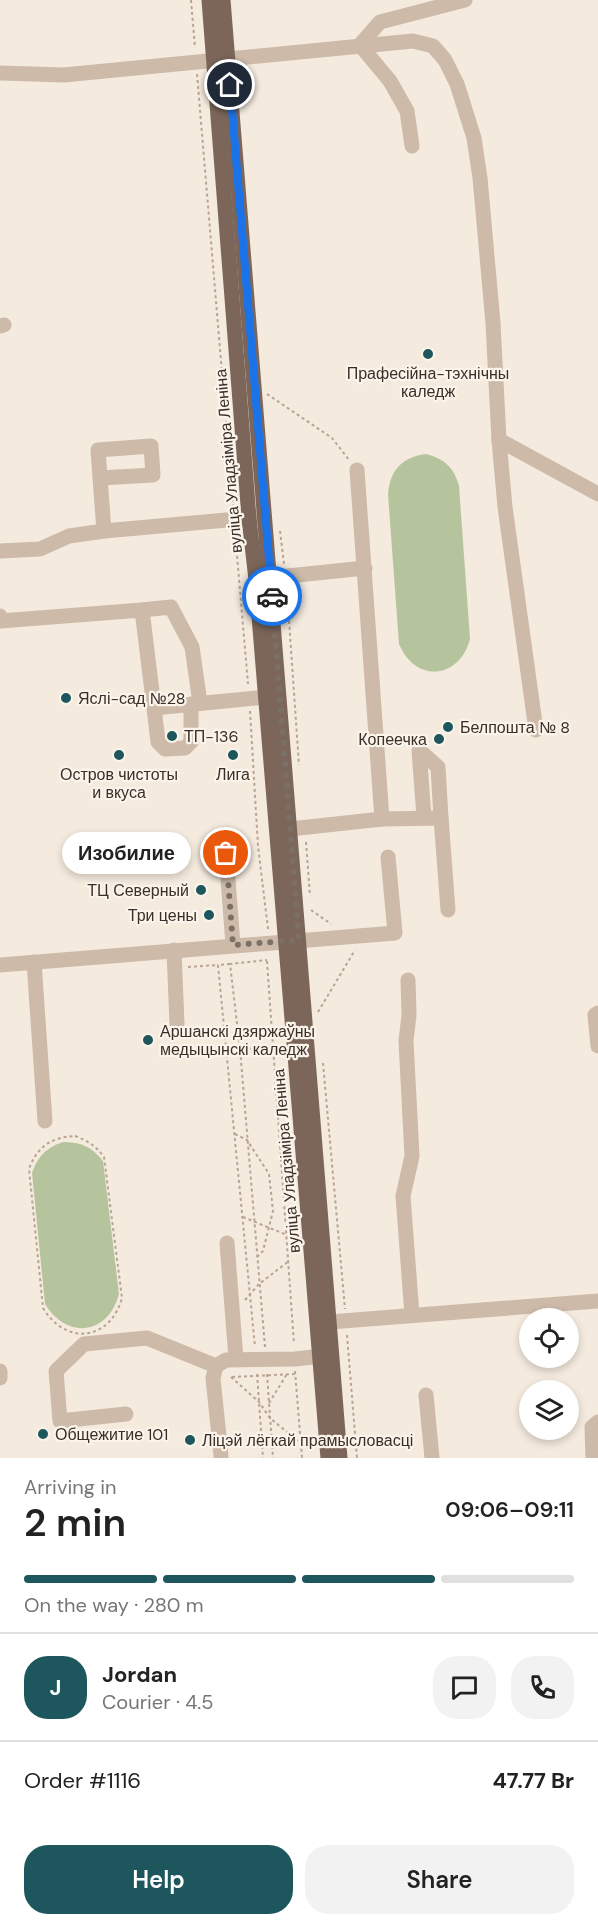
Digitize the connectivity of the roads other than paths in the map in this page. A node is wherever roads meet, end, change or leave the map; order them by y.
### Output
1 (209, 0) edge
2 (223, 0) edge
3 (465, 0) edge
4 (360, 45) junction
5 (221, 60) junction
6 (0, 73) edge
7 (412, 146) dead end
8 (499, 441) junction
9 (357, 470) road end
10 (100, 478) dead end
11 (598, 494) edge
12 (249, 518) junction
13 (104, 531) junction
14 (0, 551) edge
15 (365, 568) junction
16 (271, 578) junction
17 (142, 610) junction
18 (0, 616) edge
19 (266, 696) junction
20 (195, 704) junction
21 (154, 708) junction
22 (536, 730) dead end
23 (424, 817) junction
24 (441, 818) junction
25 (382, 819) junction
26 (297, 828) junction
27 (226, 853) dead end
28 (388, 856) dead end
29 (448, 910) dead end
30 (299, 940) junction
31 (233, 945) junction
32 (174, 950) junction
33 (34, 962) junction
34 (0, 965) edge
35 (408, 980) dead end
36 (598, 1013) edge
37 (177, 1024) dead end
38 (598, 1046) edge
39 (45, 1120) dead end
40 (227, 1243) dead end
41 (598, 1300) edge
42 (412, 1315) junction
43 (323, 1323) junction
44 (325, 1355) junction
45 (236, 1359) junction
46 (0, 1371) edge
47 (215, 1372) junction
48 (0, 1378) edge
49 (426, 1395) dead end
50 (126, 1414) dead end
51 (598, 1422) edge
52 (221, 1456) dead end
53 (328, 1458) edge
54 (340, 1458) edge
55 (432, 1458) edge
56 (593, 1458) edge

1 - 5 main road, вуліца Уладзіміра Леніна
2 - 5 main road, вуліца Уладзіміра Леніна
3 - 4 street
4 - 5 street
4 - 7 street
4 - 8 street
5 - 6 street
5 - 12 main road, вуліца Уладзіміра Леніна
8 - 11 street
8 - 22 street
9 - 15 street
10 - 13 street
12 - 13 street
12 - 16 main road, вуліца Уладзіміра Леніна
13 - 14 street
15 - 16 street
15 - 25 street
16 - 19 main road, вуліца Уладзіміра Леніна
16 - 26 main road, вуліца Уладзіміра Леніна
17 - 18 street
17 - 20 street
17 - 21 street
19 - 20 street
19 - 30 main road, вуліца Уладзіміра Леніна
20 - 21 street
20 - 21 street
23 - 24 street
23 - 24 street
23 - 25 street
24 - 29 street
25 - 26 street
26 - 30 main road, вуліца Уладзіміра Леніна
27 - 31 street
28 - 30 street
30 - 31 street
30 - 43 main road, вуліца Уладзіміра Леніна
31 - 32 street
32 - 33 street
32 - 37 street
33 - 34 street
33 - 39 street
35 - 42 street
36 - 38 street
40 - 45 street
41 - 42 street
42 - 43 street
43 - 44 main road, вуліца Уладзіміра Леніна
44 - 45 street
44 - 53 main road, вуліца Уладзіміра Леніна
44 - 54 main road, вуліца Уладзіміра Леніна
45 - 47 street
46 - 48 street
47 - 50 street
47 - 52 street
49 - 55 street
51 - 56 street

